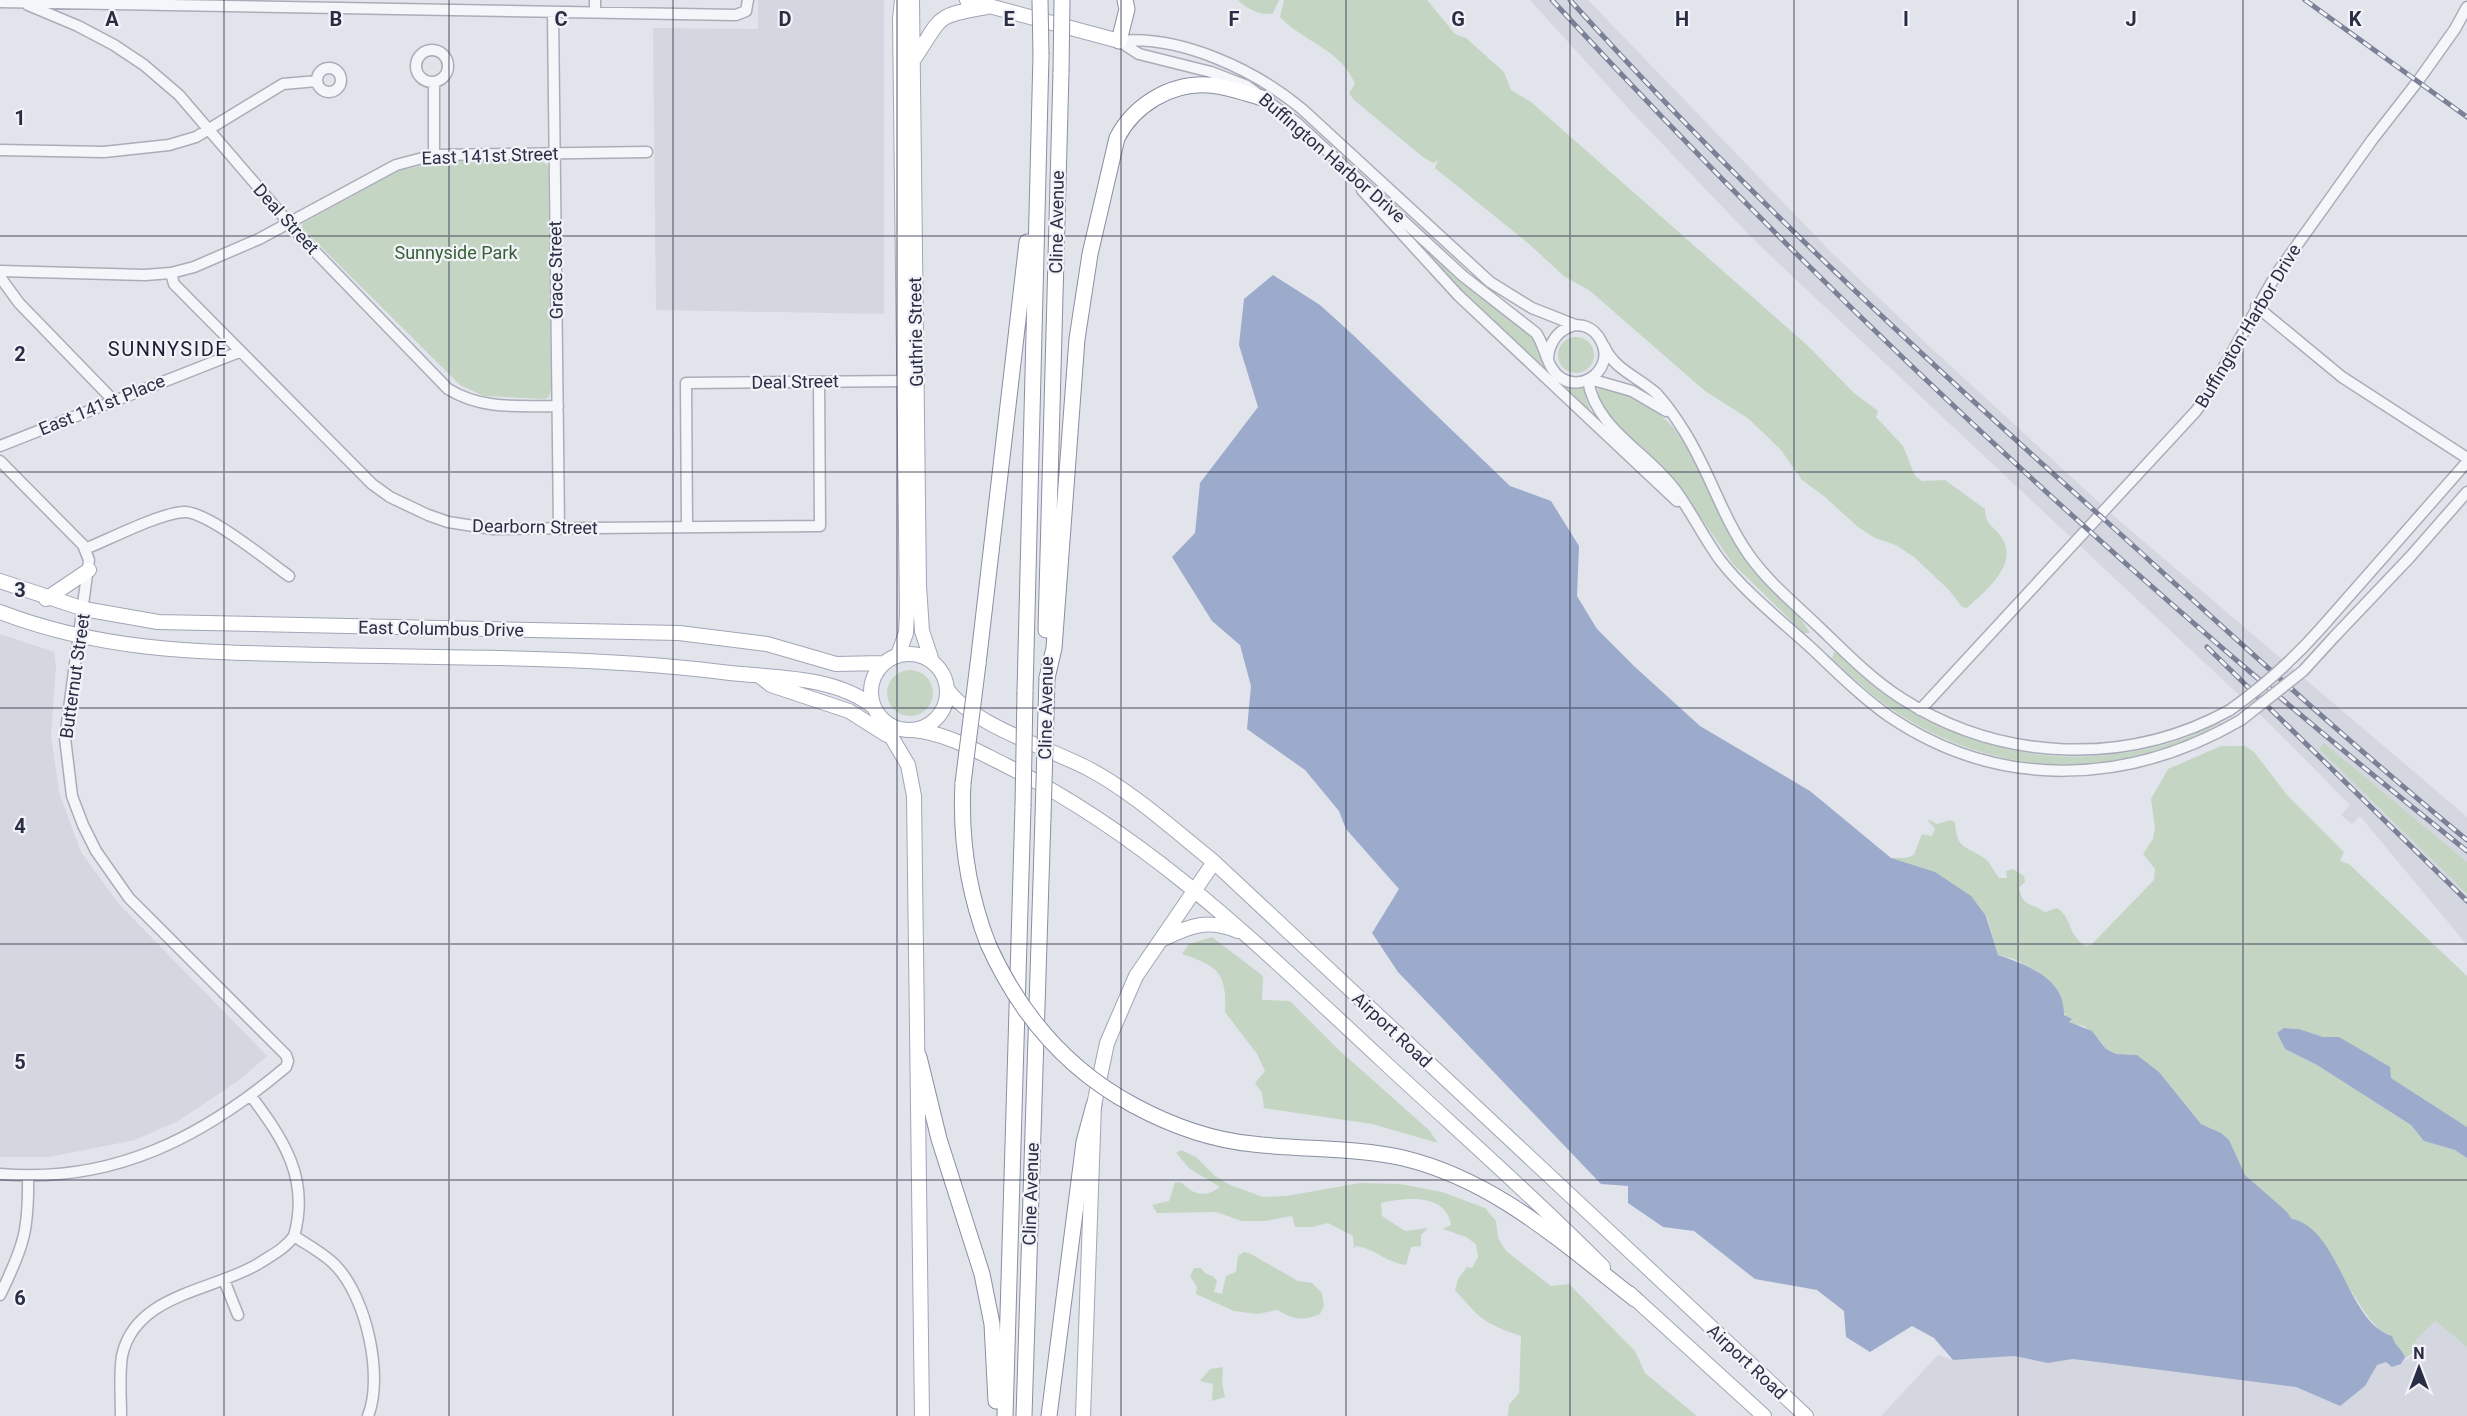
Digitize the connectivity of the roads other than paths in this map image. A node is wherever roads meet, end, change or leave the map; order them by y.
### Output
1 (595, 0) edge
2 (902, 0) edge
3 (912, 0) edge
4 (967, 0) edge
5 (1040, 0) edge
6 (1062, 0) edge
7 (1125, 0) edge
8 (0, 2) edge
9 (22, 2) junction
10 (134, 2) edge
11 (288, 3) edge
12 (441, 5) edge
13 (747, 6) edge
14 (993, 7) junction
15 (2467, 7) edge
16 (553, 12) junction
17 (595, 12) junction
18 (2467, 24) edge
19 (2455, 29) junction
20 (1119, 41) junction
21 (914, 59) junction
22 (317, 81) dead end
23 (434, 82) dead end
24 (1266, 99) junction
25 (209, 128) junction
26 (0, 150) edge
27 (1037, 150) junction
28 (647, 152) dead end
29 (555, 153) junction
30 (908, 154) junction
31 (434, 155) junction
32 (1333, 158) junction
33 (289, 223) junction
34 (0, 271) edge
35 (171, 273) junction
36 (0, 277) edge
37 (2256, 306) junction
38 (1576, 326) junction
39 (1604, 346) junction
40 (239, 352) junction
41 (1548, 358) junction
42 (1589, 380) junction
43 (904, 381) junction
44 (819, 382) junction
45 (113, 400) junction
46 (558, 406) junction
47 (1679, 423) junction
48 (0, 446) edge
49 (2467, 460) edge
50 (0, 461) edge
51 (2467, 492) edge
52 (1693, 518) junction
53 (687, 527) junction
54 (560, 529) junction
55 (86, 549) junction
56 (89, 570) junction
57 (289, 576) dead end
58 (0, 581) edge
59 (46, 599) junction
60 (84, 609) junction
61 (0, 612) edge
62 (79, 637) junction
63 (898, 655) junction
64 (932, 662) junction
65 (883, 663) junction
66 (760, 676) junction
67 (1047, 678) junction
68 (947, 689) junction
69 (1920, 710) junction
70 (876, 712) junction
71 (913, 730) junction
72 (895, 741) junction
73 (1214, 862) junction
74 (1196, 890) junction
75 (1246, 934) junction
76 (1159, 942) junction
77 (919, 1058) junction
78 (251, 1096) junction
79 (1094, 1105) junction
80 (0, 1174) edge
81 (28, 1175) junction
82 (294, 1236) junction
83 (224, 1280) junction
84 (0, 1295) edge
85 (1635, 1299) junction
86 (238, 1315) dead end
87 (121, 1415) edge
88 (369, 1416) edge
89 (922, 1416) edge
90 (996, 1416) edge
91 (1005, 1416) edge
92 (1024, 1416) edge
93 (1049, 1416) edge
94 (1083, 1416) edge
95 (1764, 1416) edge
96 (1806, 1416) edge

1 - 17 street
2 - 30 main road, Guthrie Street
3 - 21 main road, Guthrie Street
4 - 14 main road
5 - 27 highway, Cline Avenue, bridge
6 - 67 highway, Cline Avenue, bridge
7 - 20 highway
8 - 9 street
9 - 10 street
9 - 25 street, Deal Street
10 - 11 street
11 - 12 street
12 - 16 street
13 - 17 street
14 - 20 main road
14 - 21 main road
15 - 19 street, Buffington Harbor Drive
16 - 17 street
16 - 29 street, Grace Street
18 - 19 street
19 - 37 street, Buffington Harbor Drive
20 - 24 street, Buffington Harbor Drive
20 - 38 street, Buffington Harbor Drive
21 - 30 main road, Guthrie Street
22 - 25 street
23 - 31 street
24 - 32 street, Buffington Harbor Drive
24 - 67 highway
25 - 26 street
25 - 33 street, Deal Street
27 - 85 highway, bridge
27 - 91 highway, Cline Avenue, bridge
28 - 29 street, East 141st Street
29 - 31 street, East 141st Street
29 - 46 street, Grace Street
30 - 43 main road, Guthrie Street
30 - 64 main road, Guthrie Street
31 - 33 street, East 141st Street
32 - 41 street, Buffington Harbor Drive
32 - 52 street
33 - 35 street, East 141st Street
33 - 46 street, Deal Street
34 - 35 street, East 141st Street
35 - 40 street, Dearborn Street
36 - 45 street
37 - 49 street
37 - 69 street, Buffington Harbor Drive
38 - 39 street
38 - 41 street
39 - 42 street
39 - 47 street
40 - 45 street, East 141st Place
40 - 54 street, Dearborn Street
41 - 42 street
42 - 47 street
42 - 52 street
43 - 44 street, Deal Street
43 - 63 main road, Guthrie Street
44 - 53 street, Deal Street
44 - 53 street, Dearborn Street
45 - 48 street, East 141st Place
46 - 54 street, Grace Street
47 - 69 street
49 - 69 street, bridge
50 - 55 street
51 - 52 street, bridge
53 - 54 street, Dearborn Street
55 - 56 street, Butternut Street
55 - 57 street
56 - 59 main road
56 - 60 street, Butternut Street
58 - 59 main road, East Columbus Drive
59 - 60 main road, East Columbus Drive
60 - 62 street, Butternut Street
60 - 65 main road, East Columbus Drive
61 - 62 main road, East Columbus Drive
62 - 66 main road, East Columbus Drive
62 - 78 street, Butternut Street
63 - 64 main road
63 - 65 main road
64 - 68 main road
65 - 70 main road
66 - 70 main road, East Columbus Drive
66 - 72 main road
67 - 92 highway, Cline Avenue, bridge
68 - 71 main road
68 - 73 main road, Airport Road
70 - 71 main road
70 - 72 main road
71 - 74 main road, Airport Road
72 - 77 main road
73 - 74 main road
73 - 96 main road, Airport Road
74 - 75 main road, Airport Road
74 - 76 main road
75 - 76 main road
75 - 85 main road, Airport Road
76 - 79 main road
77 - 89 main road
77 - 90 highway
78 - 81 street
78 - 82 street
79 - 93 highway
79 - 94 main road
80 - 81 street
81 - 84 street
82 - 83 street
82 - 88 street
83 - 86 street
83 - 87 street
85 - 95 main road, Airport Road

